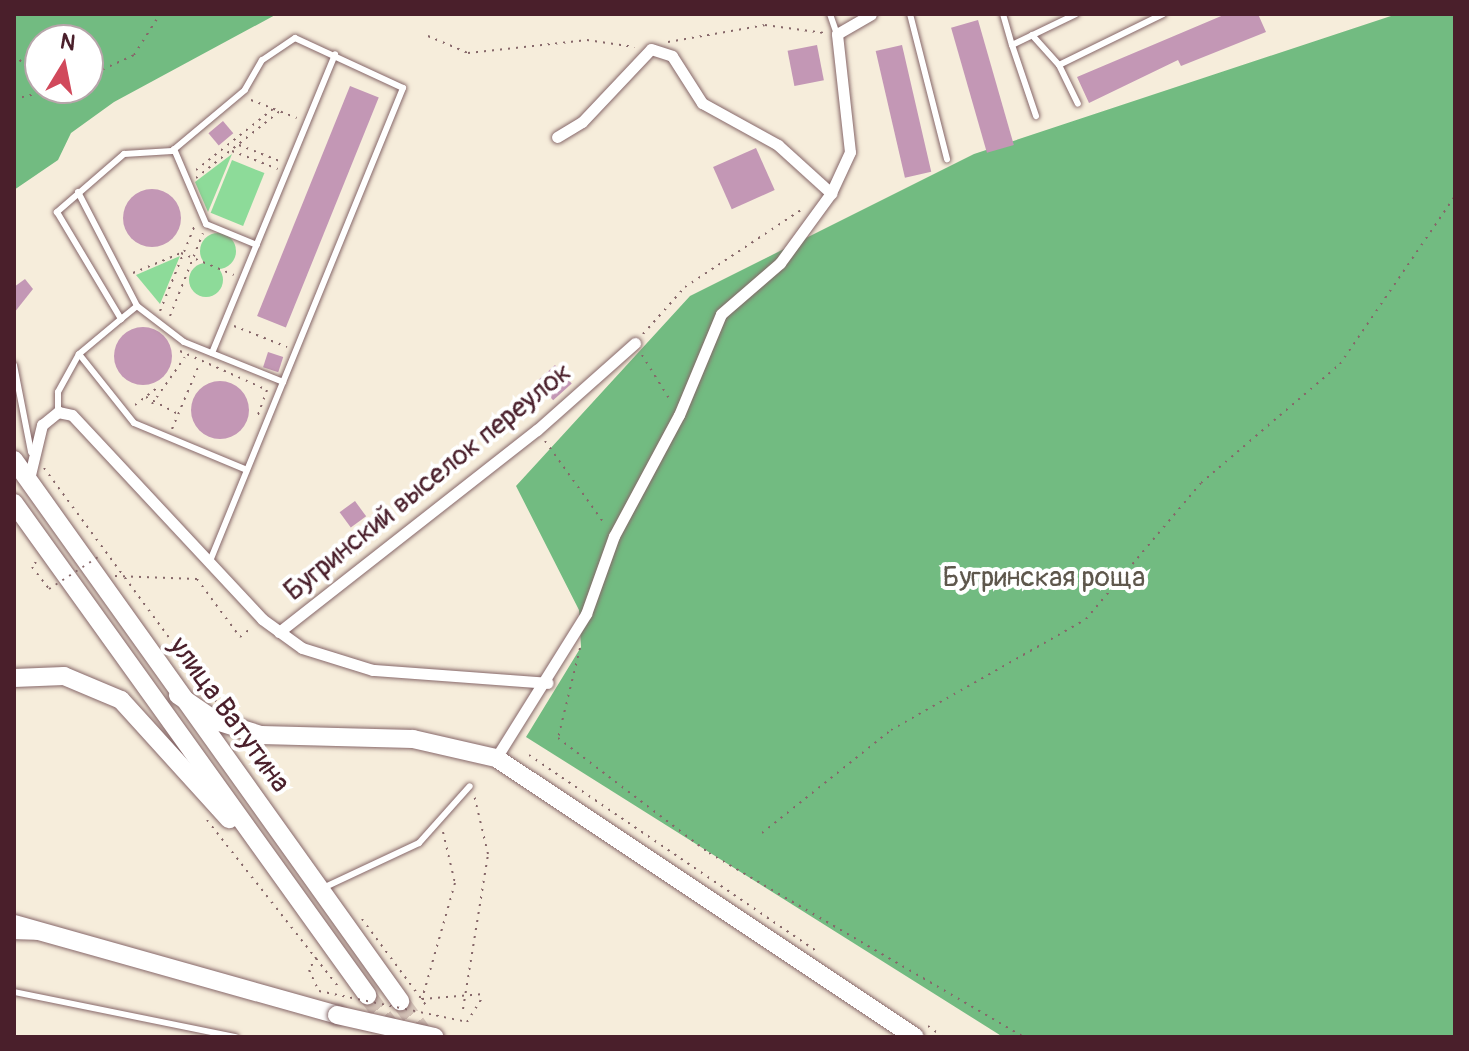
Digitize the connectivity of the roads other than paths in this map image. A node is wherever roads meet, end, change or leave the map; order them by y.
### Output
1 (830, 14) edge
2 (871, 14) edge
3 (910, 14) edge
4 (1003, 14) edge
5 (1076, 14) edge
6 (1163, 14) edge
7 (837, 34) junction
8 (1032, 35) junction
9 (1012, 45) junction
10 (335, 54) junction
11 (1059, 65) junction
12 (1078, 104) dead end
13 (1036, 116) dead end
14 (557, 137) dead end
15 (174, 149) junction
16 (947, 159) dead end
17 (78, 192) junction
18 (831, 193) junction
19 (257, 245) junction
20 (137, 306) junction
21 (121, 319) junction
22 (635, 343) road end
23 (209, 352) junction
24 (79, 354) junction
25 (14, 365) edge
26 (283, 382) junction
27 (58, 412) junction
28 (22, 456) edge
29 (247, 470) junction
30 (14, 503) edge
31 (210, 561) junction
32 (279, 632) junction
33 (14, 678) edge
34 (548, 683) junction
35 (178, 695) junction
36 (496, 758) junction
37 (470, 786) road end
38 (268, 859) junction
39 (319, 889) junction
40 (14, 924) edge
41 (14, 936) edge
42 (44, 936) junction
43 (14, 992) edge
44 (367, 995) tunnel mouth
45 (400, 1001) tunnel mouth
46 (916, 1028) edge
47 (235, 1037) edge
48 (435, 1037) edge

1 - 7 lane
2 - 7 street
3 - 16 lane
4 - 9 lane
5 - 8 lane
6 - 11 lane
7 - 18 street
8 - 9 lane
8 - 11 lane
9 - 13 lane
10 - 15 lane
10 - 19 lane
10 - 26 lane
11 - 12 lane
14 - 18 street
15 - 17 lane
15 - 19 lane
17 - 20 lane
17 - 21 lane
18 - 34 street
19 - 23 lane
20 - 21 lane
20 - 23 lane
21 - 24 lane
22 - 32 street, Бугринский выселок переулок
23 - 26 lane
24 - 27 lane
24 - 29 lane
25 - 28 lane
26 - 29 lane
27 - 28 street
27 - 31 street
28 - 35 main road, улица Ватутина
29 - 31 lane
30 - 38 main road, улица Ватутина
31 - 32 street
32 - 34 street, Бугринский выселок переулок
33 - 38 main road
34 - 36 street
35 - 36 main road
35 - 39 main road, улица Ватутина
36 - 46 main road
37 - 39 lane
38 - 44 main road, улица Ватутина
39 - 45 main road, улица Ватутина
40 - 42 main road
41 - 42 lane
42 - 48 main road, bridge
43 - 47 lane

